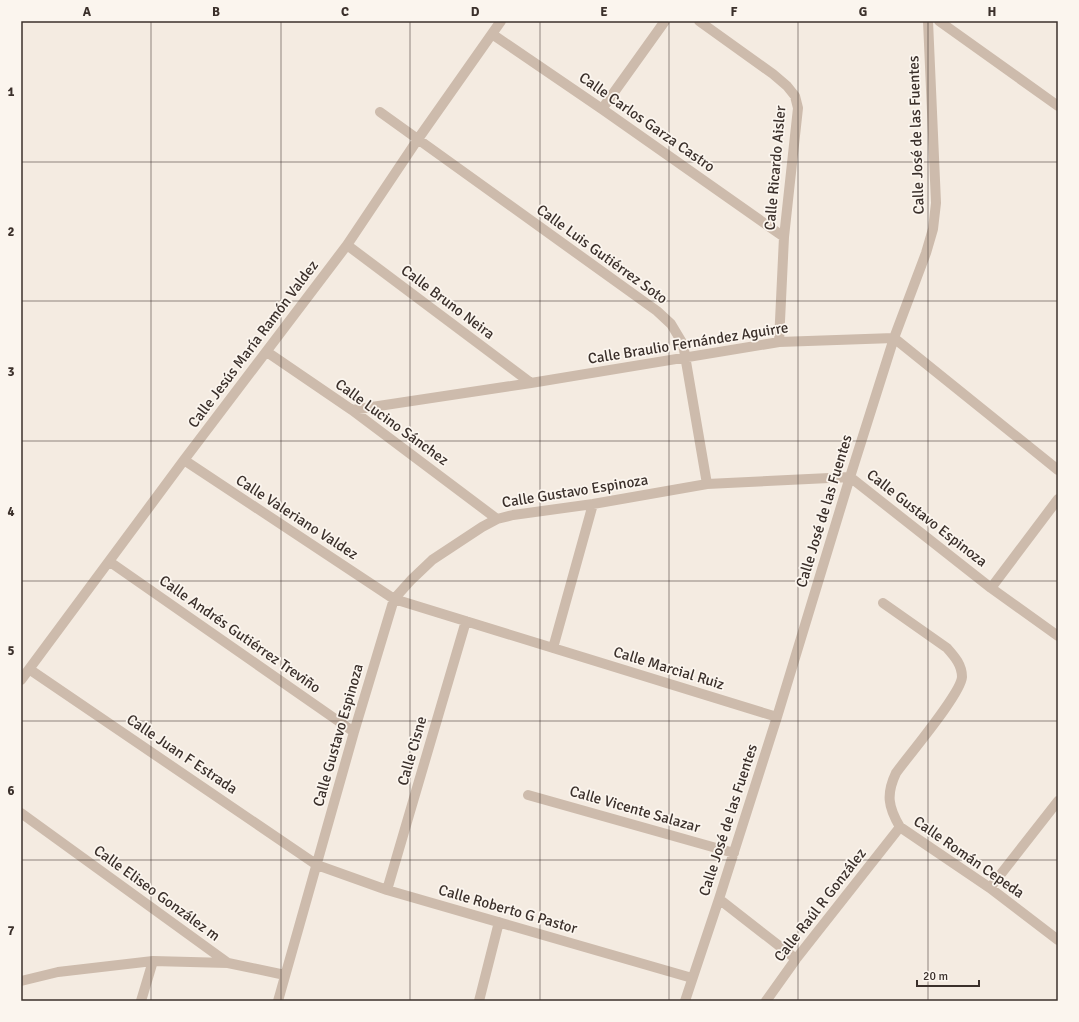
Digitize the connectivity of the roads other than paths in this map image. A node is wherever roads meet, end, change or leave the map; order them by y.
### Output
1 (502, 21) edge
2 (665, 21) edge
3 (699, 21) edge
4 (928, 21) edge
5 (940, 21) edge
6 (492, 34) junction
7 (1058, 106) edge
8 (602, 109) junction
9 (380, 112) dead end
10 (418, 139) junction
11 (784, 237) junction
12 (347, 245) junction
13 (894, 338) junction
14 (779, 342) junction
15 (267, 352) junction
16 (686, 357) junction
17 (531, 383) junction
18 (352, 410) junction
19 (184, 460) junction
20 (1058, 470) edge
21 (850, 477) junction
22 (707, 484) junction
23 (1058, 499) edge
24 (593, 504) junction
25 (498, 519) junction
26 (110, 562) junction
27 (991, 588) junction
28 (394, 599) junction
29 (883, 603) dead end
30 (466, 621) junction
31 (1058, 636) edge
32 (553, 648) junction
33 (29, 669) junction
34 (21, 680) edge
35 (777, 718) junction
36 (354, 732) junction
37 (528, 795) dead end
38 (1058, 801) edge
39 (21, 813) edge
40 (900, 827) junction
41 (734, 853) junction
42 (317, 865) junction
43 (990, 888) junction
44 (387, 890) junction
45 (719, 899) junction
46 (499, 922) junction
47 (1058, 940) edge
48 (796, 959) junction
49 (153, 962) junction
50 (228, 963) junction
51 (285, 975) junction
52 (692, 978) junction
53 (22, 979) edge
54 (141, 1001) edge
55 (278, 1001) edge
56 (479, 1001) edge
57 (685, 1001) edge
58 (766, 1001) edge

1 - 6 street, Calle Jesús María Ramón Valdez
2 - 8 street
3 - 11 street, Calle Ricardo Aisler
4 - 13 street, Calle José de las Fuentes
5 - 7 street
6 - 8 street, Calle Carlos Garza Castro
6 - 10 street, Calle Jesús María Ramón Valdez
8 - 11 street, Calle Carlos Garza Castro
9 - 10 street, Calle Luis Gutiérrez Soto
10 - 12 street, Calle Jesús María Ramón Valdez
10 - 16 street, Calle Luis Gutiérrez Soto
11 - 14 street, Calle Ricardo Aisler
12 - 15 street, Calle Jesús María Ramón Valdez
12 - 17 street, Calle Bruno Neira
13 - 14 street, Calle Braulio Fernández Aguirre
13 - 20 street
13 - 21 street, Calle José de las Fuentes
14 - 16 street, Calle Braulio Fernández Aguirre
15 - 18 street, Calle Lucino Sánchez
15 - 19 street, Calle Jesús María Ramón Valdez
16 - 17 street, Calle Braulio Fernández Aguirre
16 - 22 street, Calle Luis Gutiérrez Soto
17 - 18 street, Calle Braulio Fernández Aguirre
18 - 25 street, Calle Lucino Sánchez
19 - 26 street, Calle Jesús María Ramón Valdez
19 - 28 street, Calle Valeriano Valdez
21 - 22 street, Calle Gustavo Espinoza
21 - 27 street, Calle Gustavo Espinoza
21 - 35 street, Calle José de las Fuentes
22 - 24 street, Calle Gustavo Espinoza
23 - 27 street
24 - 25 street, Calle Gustavo Espinoza
24 - 32 street
25 - 28 street, Calle Gustavo Espinoza
26 - 33 street, Calle Jesús María Ramón Valdez
26 - 36 street, Calle Andrés Gutiérrez Treviño
27 - 31 street, Calle Gustavo Espinoza
28 - 30 street, Calle Marcial Ruiz
28 - 36 street, Calle Gustavo Espinoza
29 - 40 street, Calle Román Cepeda
30 - 32 street, Calle Marcial Ruiz
30 - 44 street, Calle Cisne
32 - 35 street, Calle Marcial Ruiz
33 - 34 street, Calle Jesús María Ramón Valdez
33 - 42 street, Calle Juan F Estrada
35 - 41 street, Calle José de las Fuentes
36 - 42 street, Calle Gustavo Espinoza
37 - 41 street, Calle Vicente Salazar
38 - 43 street
39 - 50 street, Calle Eliseo González m
40 - 43 street, Calle Román Cepeda
40 - 48 street, Calle Raúl R González
41 - 45 street, Calle José de las Fuentes
42 - 44 street, Calle Roberto G Pastor
42 - 51 street, Calle Gustavo Espinoza
43 - 47 street, Calle Román Cepeda
44 - 46 street, Calle Roberto G Pastor
45 - 48 street
45 - 52 street, Calle José de las Fuentes
46 - 52 street, Calle Roberto G Pastor
46 - 56 street
48 - 58 street, Calle Raúl R González
49 - 50 street
49 - 53 street
49 - 54 street
50 - 51 street, Calle Eliseo González m
51 - 55 street, Calle Gustavo Espinoza
52 - 57 street, Calle José de las Fuentes

